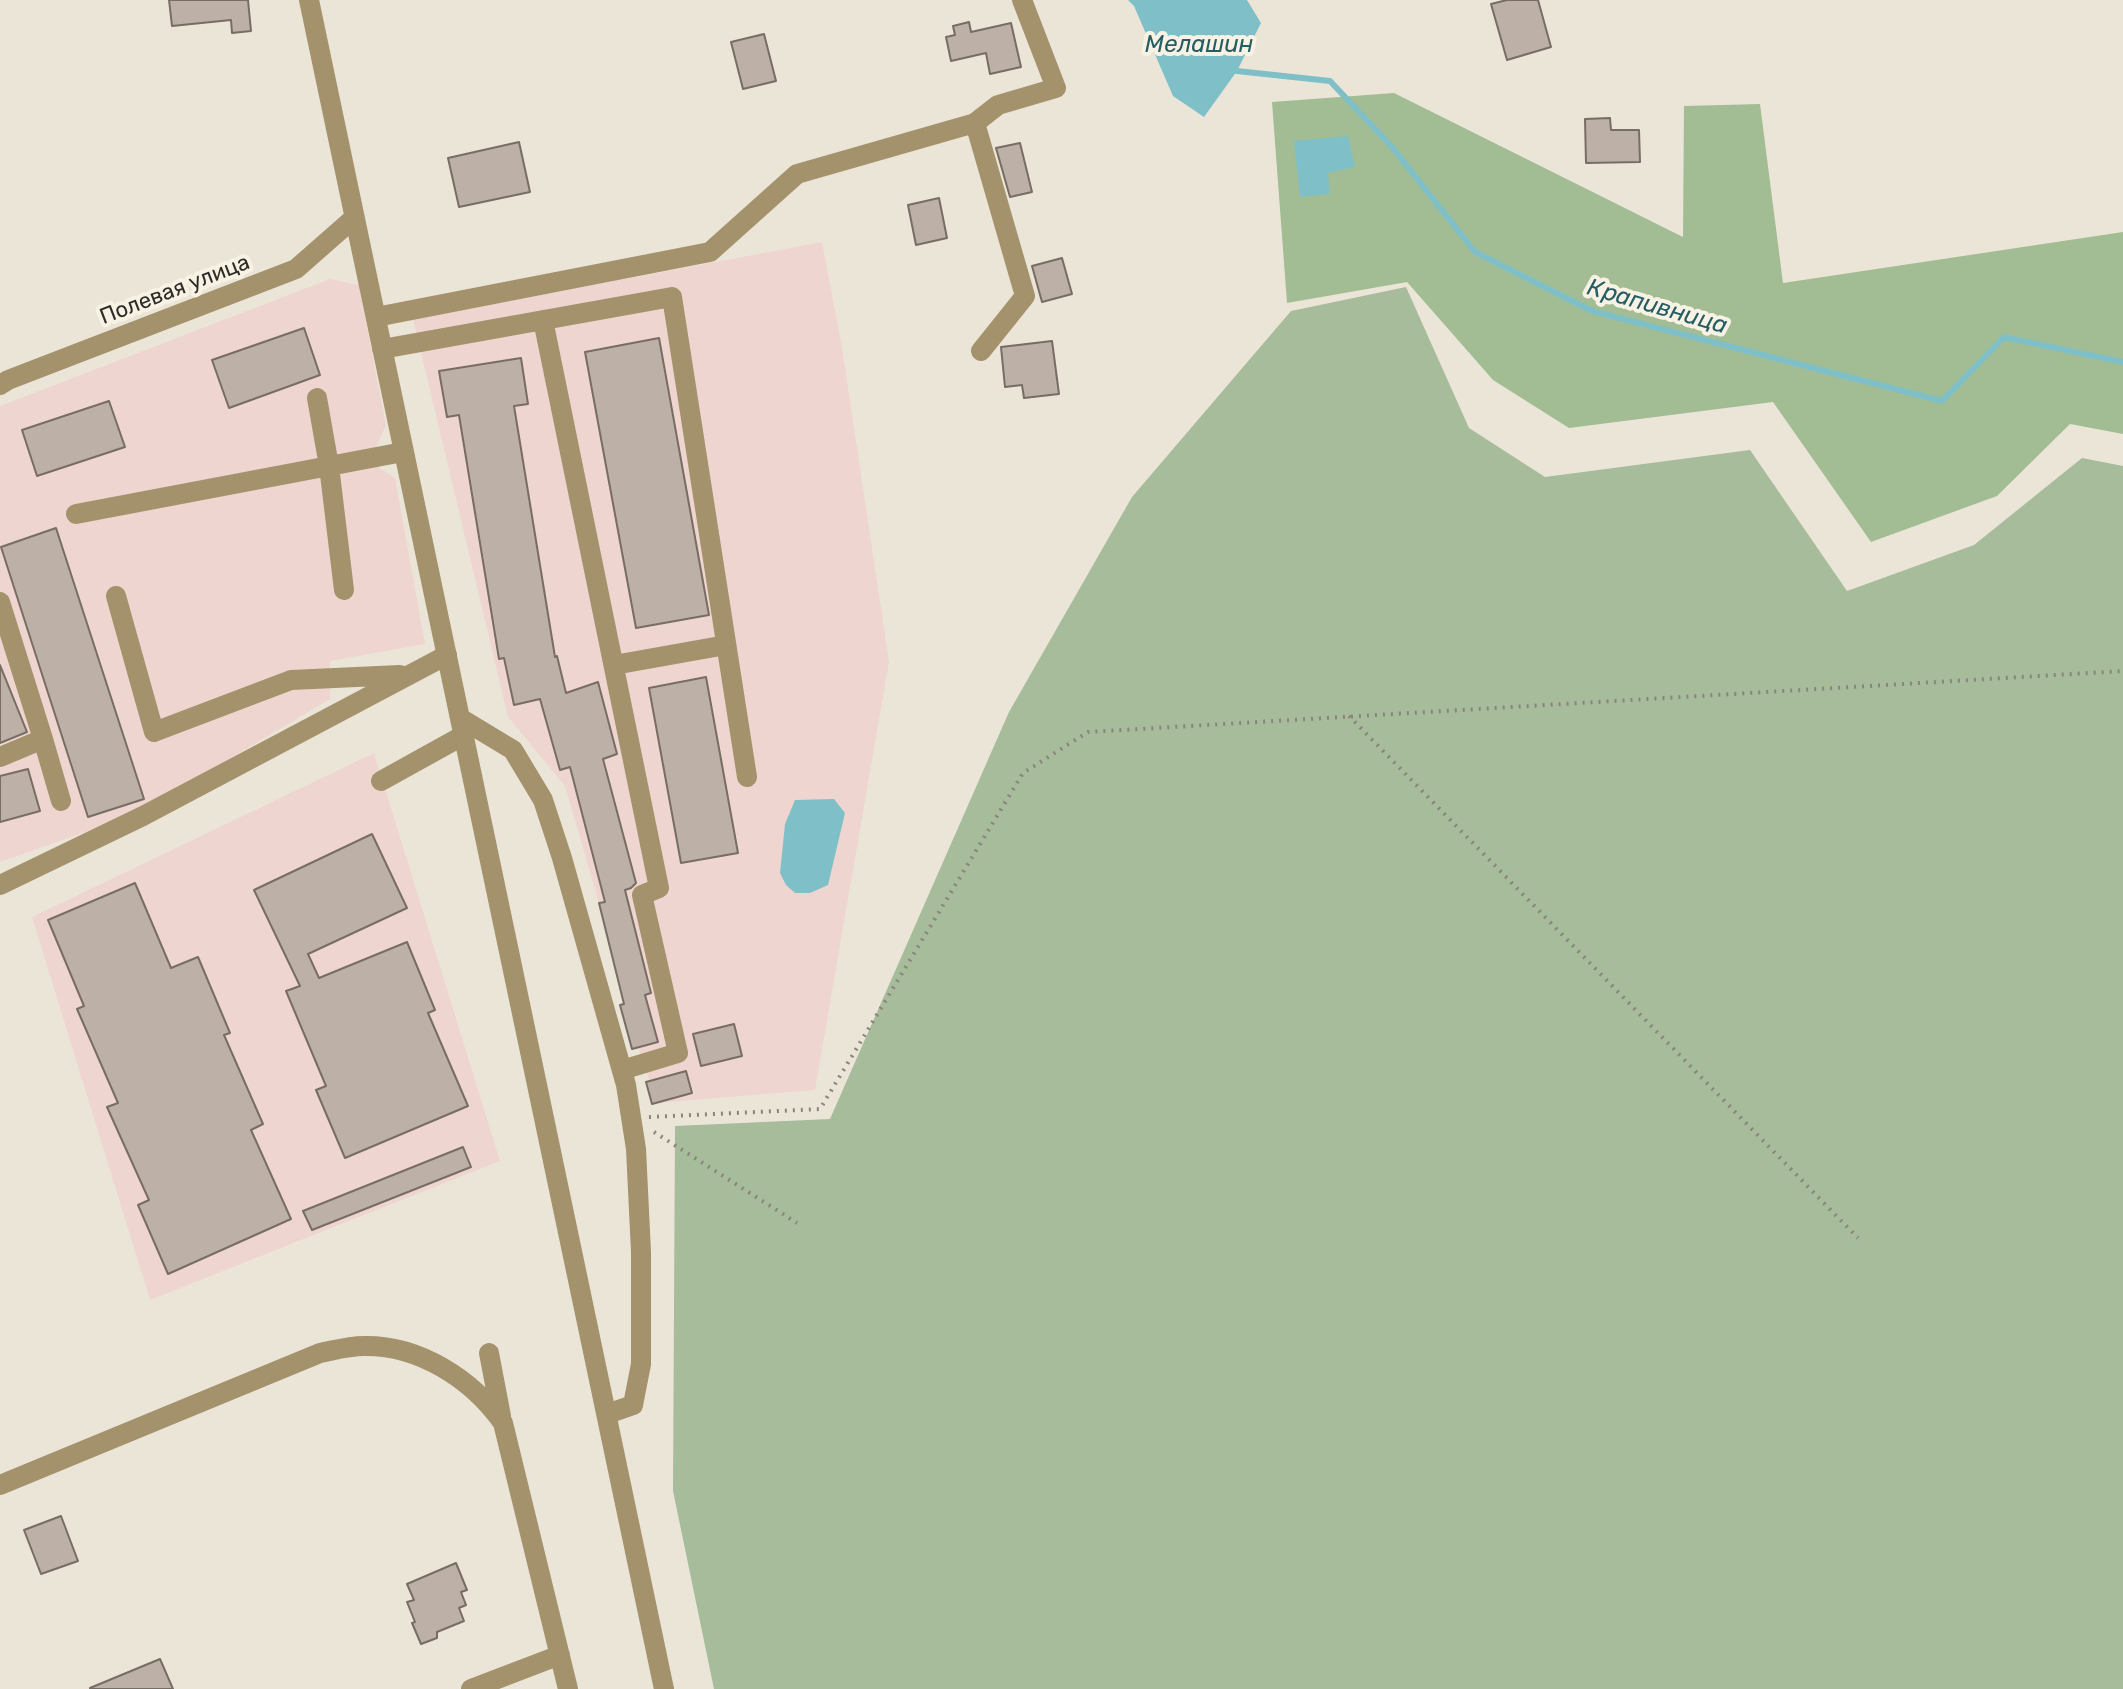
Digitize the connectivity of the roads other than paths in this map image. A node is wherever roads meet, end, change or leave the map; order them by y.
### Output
1 (309, 0) edge
2 (1022, 0) edge
3 (975, 123) junction
4 (354, 218) junction
5 (376, 317) junction
6 (543, 320) junction
7 (382, 349) junction
8 (981, 351) dead end
9 (0, 385) edge
10 (317, 398) dead end
11 (403, 452) junction
12 (329, 466) junction
13 (76, 514) dead end
14 (344, 590) dead end
15 (116, 596) dead end
16 (0, 602) edge
17 (726, 645) junction
18 (447, 655) junction
19 (614, 665) junction
20 (408, 675) junction
21 (462, 727) junction
22 (43, 739) junction
23 (0, 757) edge
24 (747, 777) dead end
25 (381, 781) dead end
26 (61, 801) dead end
27 (0, 885) edge
28 (622, 1070) junction
29 (489, 1353) dead end
30 (607, 1414) junction
31 (503, 1423) junction
32 (0, 1485) edge
33 (560, 1655) junction
34 (471, 1689) edge
35 (568, 1689) edge
36 (664, 1689) edge

1 - 4 street
2 - 3 street
3 - 5 street
3 - 8 street
4 - 5 street
4 - 9 street, Полевая улица
5 - 7 street
6 - 7 street
6 - 17 street
6 - 19 street
7 - 11 street
10 - 12 street
11 - 12 street
11 - 18 street
12 - 13 street
12 - 14 street
15 - 20 street
16 - 22 street
17 - 19 street
17 - 24 street
18 - 20 street
18 - 21 street
19 - 28 street
20 - 27 street
21 - 25 street
21 - 28 street
21 - 30 street
22 - 23 street
22 - 26 street
28 - 30 street
29 - 31 street
30 - 36 street
31 - 32 street
31 - 33 street
33 - 34 street
33 - 35 street

